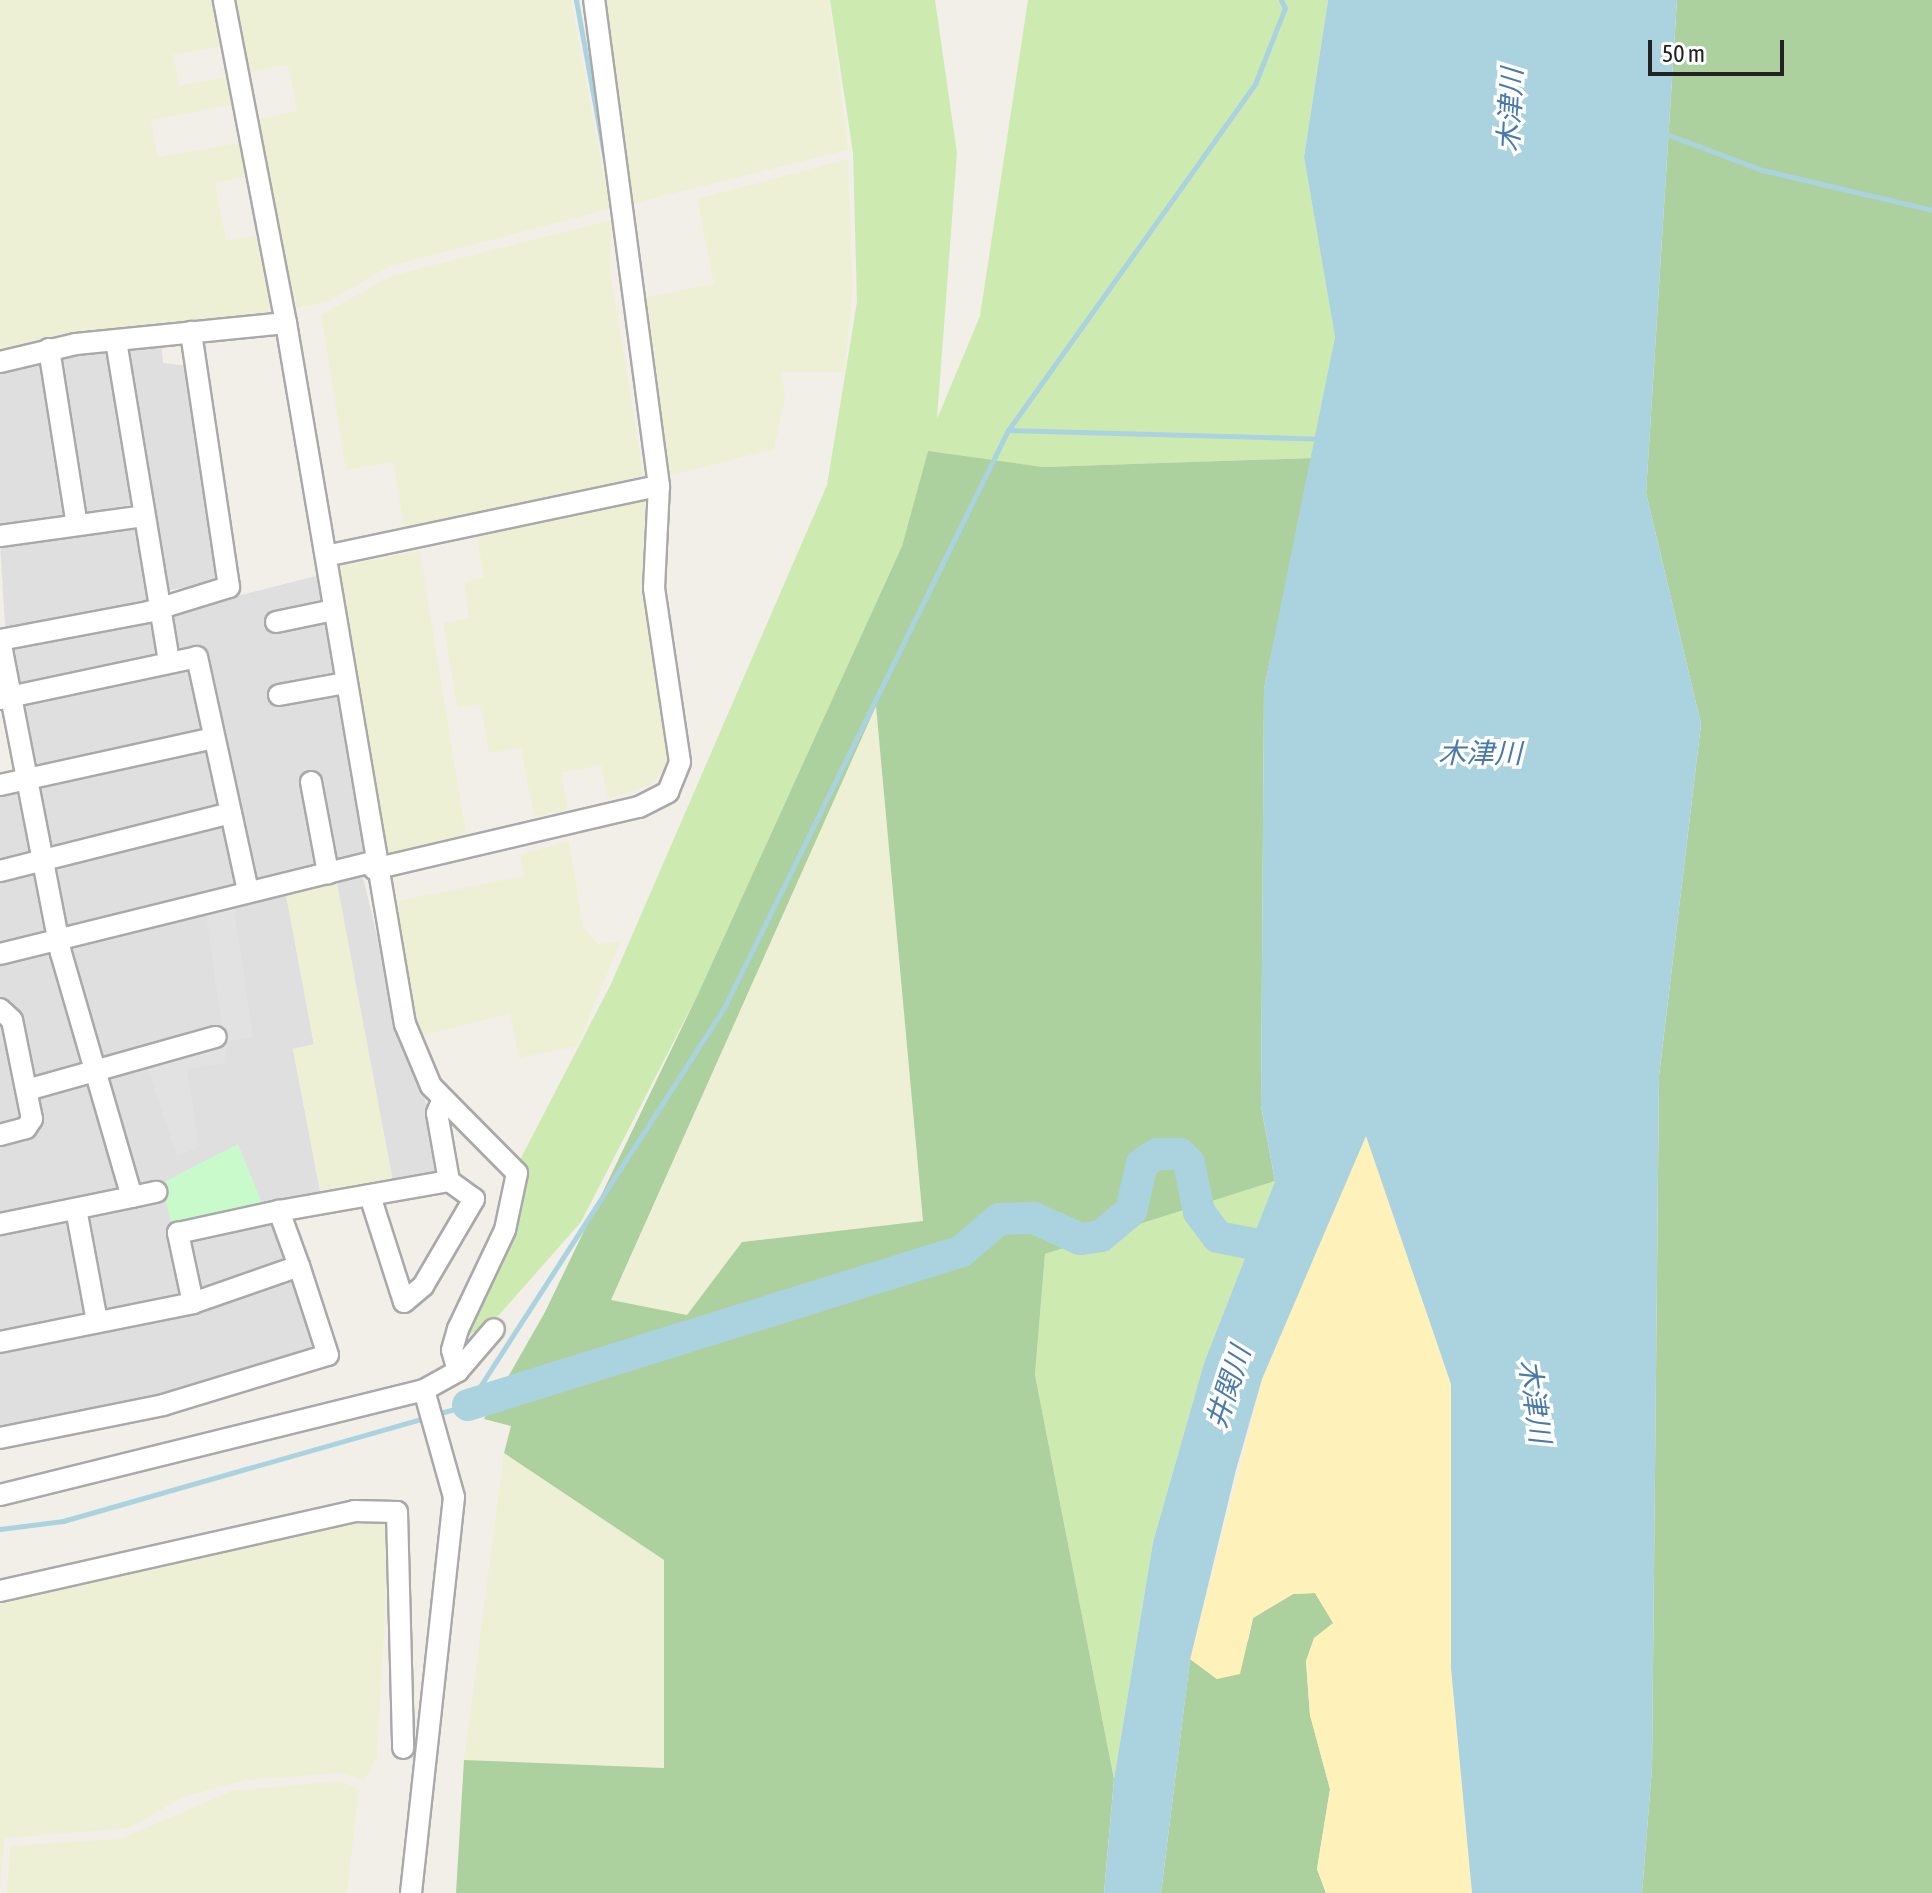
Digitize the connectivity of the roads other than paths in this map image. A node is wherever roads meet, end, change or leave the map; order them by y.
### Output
1 (224, 0) edge
2 (594, 0) edge
3 (286, 323) junction
4 (191, 332) junction
5 (116, 341) junction
6 (49, 349) junction
7 (0, 362) edge
8 (659, 486) junction
9 (144, 516) junction
10 (77, 525) junction
11 (0, 536) edge
12 (326, 556) junction
13 (159, 607) junction
14 (334, 610) junction
15 (276, 622) dead end
16 (0, 640) edge
17 (169, 662) junction
18 (346, 683) junction
19 (279, 695) dead end
20 (5, 698) edge
21 (214, 738) junction
22 (25, 779) junction
23 (311, 782) dead end
24 (0, 785) edge
25 (231, 813) junction
26 (43, 857) junction
27 (373, 866) junction
28 (0, 871) edge
29 (328, 873) junction
30 (248, 890) junction
31 (60, 939) junction
32 (0, 954) edge
33 (0, 1009) edge
34 (216, 1037) dead end
35 (96, 1073) junction
36 (27, 1090) junction
37 (443, 1099) junction
38 (0, 1135) edge
39 (449, 1181) junction
40 (156, 1192) dead end
41 (370, 1196) junction
42 (132, 1197) junction
43 (76, 1209) junction
44 (279, 1211) junction
45 (0, 1224) edge
46 (299, 1266) junction
47 (193, 1303) junction
48 (97, 1321) junction
49 (494, 1329) dead end
50 (0, 1342) edge
51 (458, 1371) junction
52 (425, 1393) junction
53 (0, 1438) edge
54 (0, 1495) edge
55 (0, 1591) edge
56 (403, 1748) dead end
57 (411, 1893) edge

1 - 3 street
2 - 8 street
3 - 4 street
3 - 12 street
4 - 5 street
4 - 13 street
5 - 6 street
5 - 9 street
6 - 7 street
6 - 10 street
8 - 12 street
8 - 27 street
9 - 10 street
9 - 13 street
10 - 11 street
12 - 14 street
13 - 16 street
13 - 17 street
14 - 15 street
14 - 18 street
16 - 20 street
17 - 20 street
17 - 21 street
18 - 19 street
18 - 27 street
20 - 22 street
21 - 22 street
21 - 25 street
22 - 24 street
22 - 26 street
23 - 29 street
25 - 26 street
25 - 30 street
26 - 28 street
26 - 31 street
27 - 29 street
27 - 37 street
29 - 30 street
30 - 31 street
31 - 32 street
31 - 35 street
33 - 36 street
34 - 35 street
35 - 36 street
35 - 42 street
36 - 38 street
37 - 39 street
37 - 51 street
39 - 41 street
39 - 41 street
40 - 42 street
41 - 44 street
42 - 43 street
43 - 45 street
43 - 48 street
44 - 46 street
44 - 47 street
46 - 47 street
46 - 53 street
47 - 48 street
48 - 50 street
49 - 51 street
51 - 52 street
52 - 54 street
52 - 57 street
55 - 56 street

